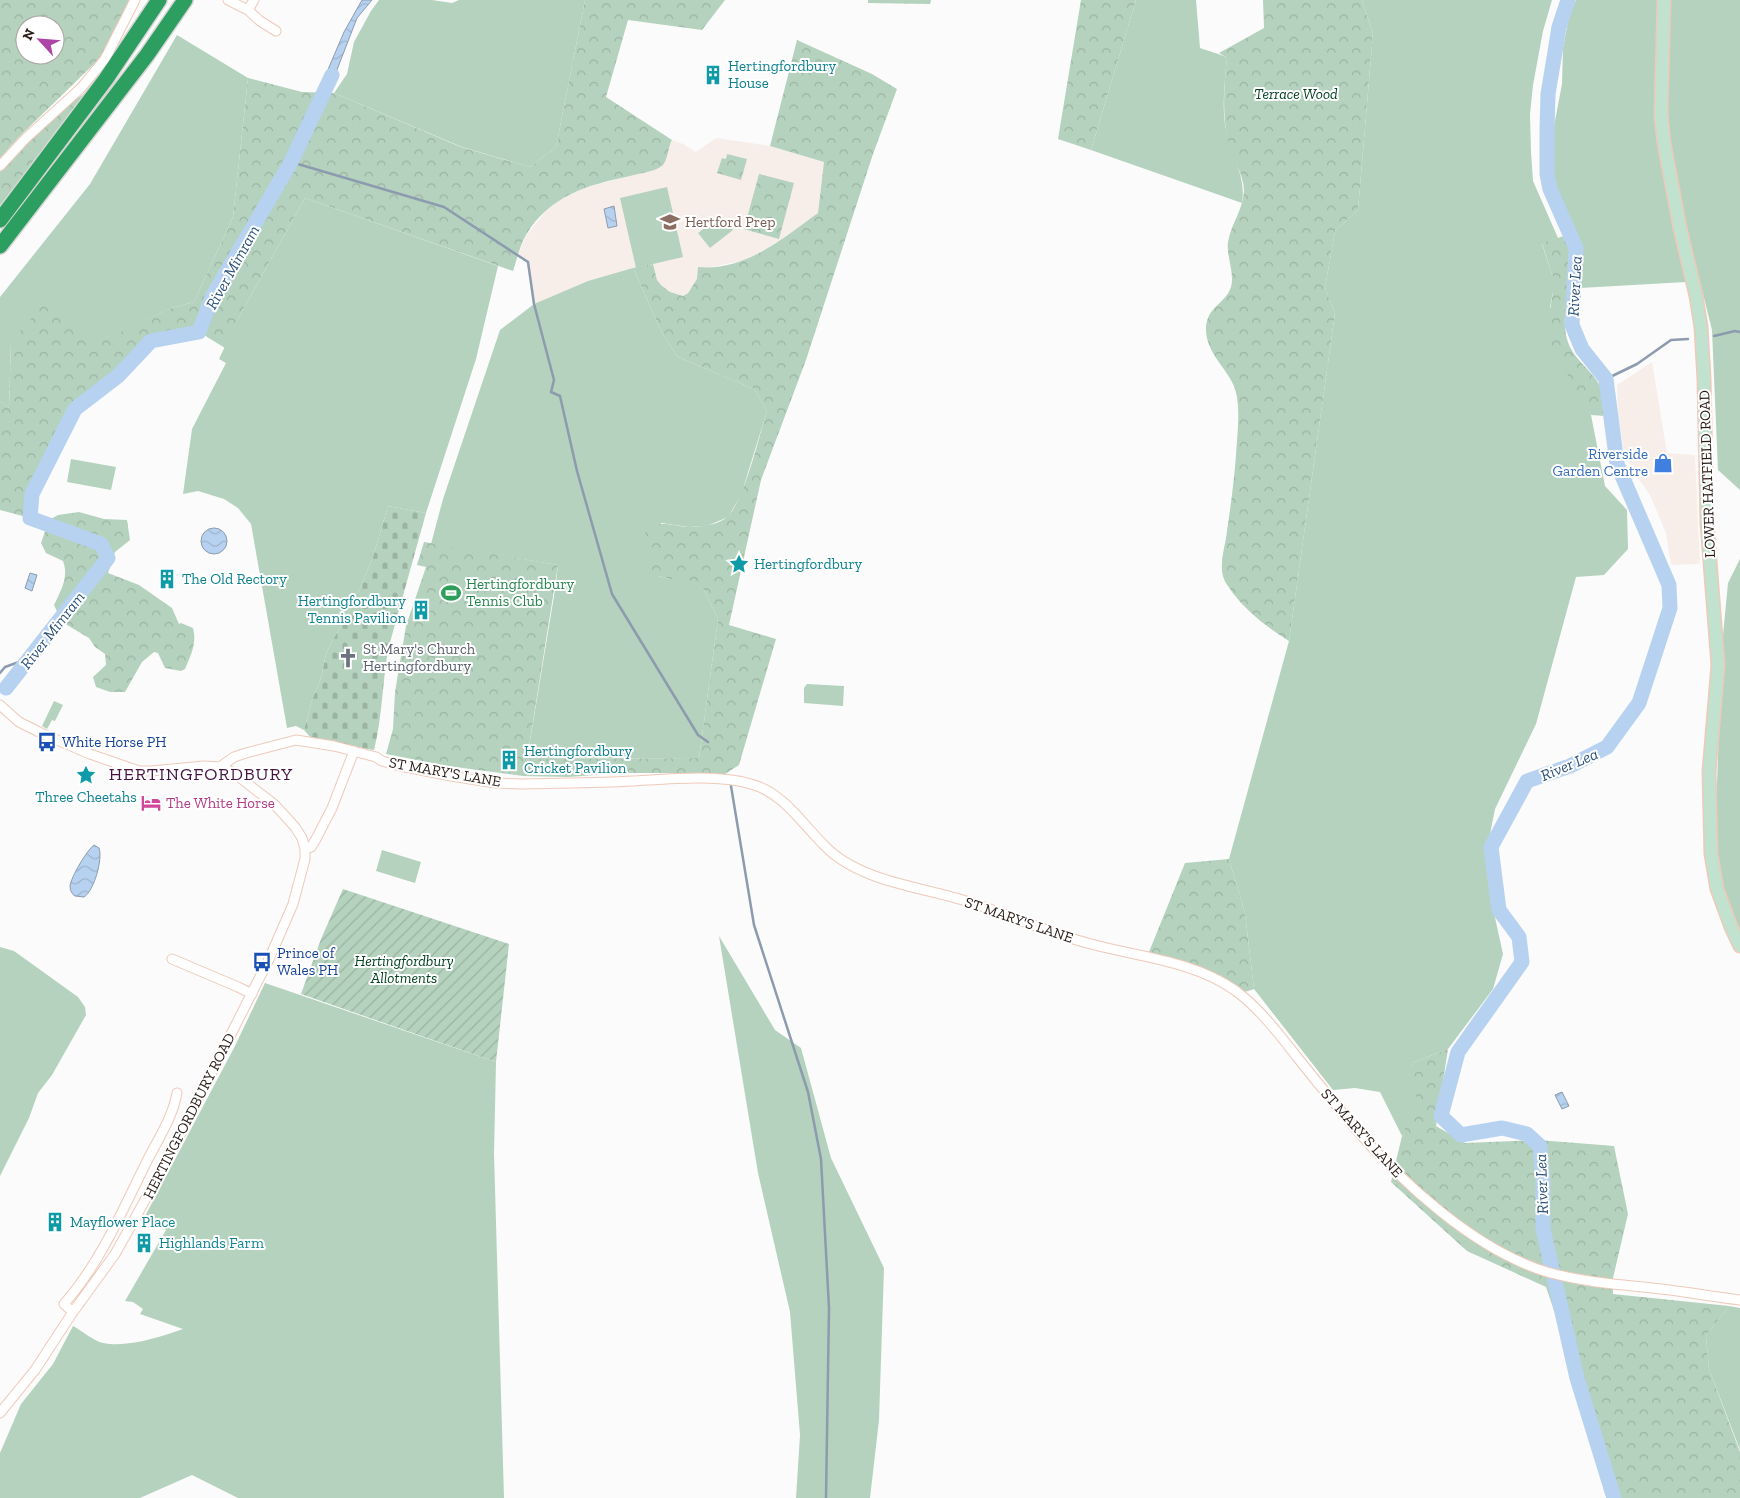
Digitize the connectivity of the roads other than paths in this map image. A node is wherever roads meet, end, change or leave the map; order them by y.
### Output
1 (135, 0) edge
2 (159, 0) edge
3 (185, 0) edge
4 (228, 0) edge
5 (254, 0) edge
6 (1664, 0) edge
7 (248, 10) junction
8 (276, 31) dead end
9 (0, 166) edge
10 (0, 220) edge
11 (0, 246) edge
12 (0, 705) edge
13 (354, 751) junction
14 (220, 768) junction
15 (305, 849) junction
16 (1740, 946) edge
17 (172, 960) dead end
18 (252, 994) junction
19 (178, 1093) dead end
20 (1740, 1300) edge
21 (73, 1312) junction
22 (0, 1413) edge

1 - 9 street
2 - 10 highway
3 - 11 highway
4 - 7 street
5 - 7 street
6 - 16 main road, LOWER HATFIELD ROAD
7 - 8 street
12 - 14 street, HERTINGFORDBURY ROAD
13 - 14 street, ST MARY'S LANE
13 - 15 street
13 - 20 street, ST MARY'S LANE
14 - 15 street, HERTINGFORDBURY ROAD
15 - 18 street, HERTINGFORDBURY ROAD
17 - 18 street
18 - 21 street, HERTINGFORDBURY ROAD
19 - 21 street
21 - 22 street, HERTINGFORDBURY ROAD

